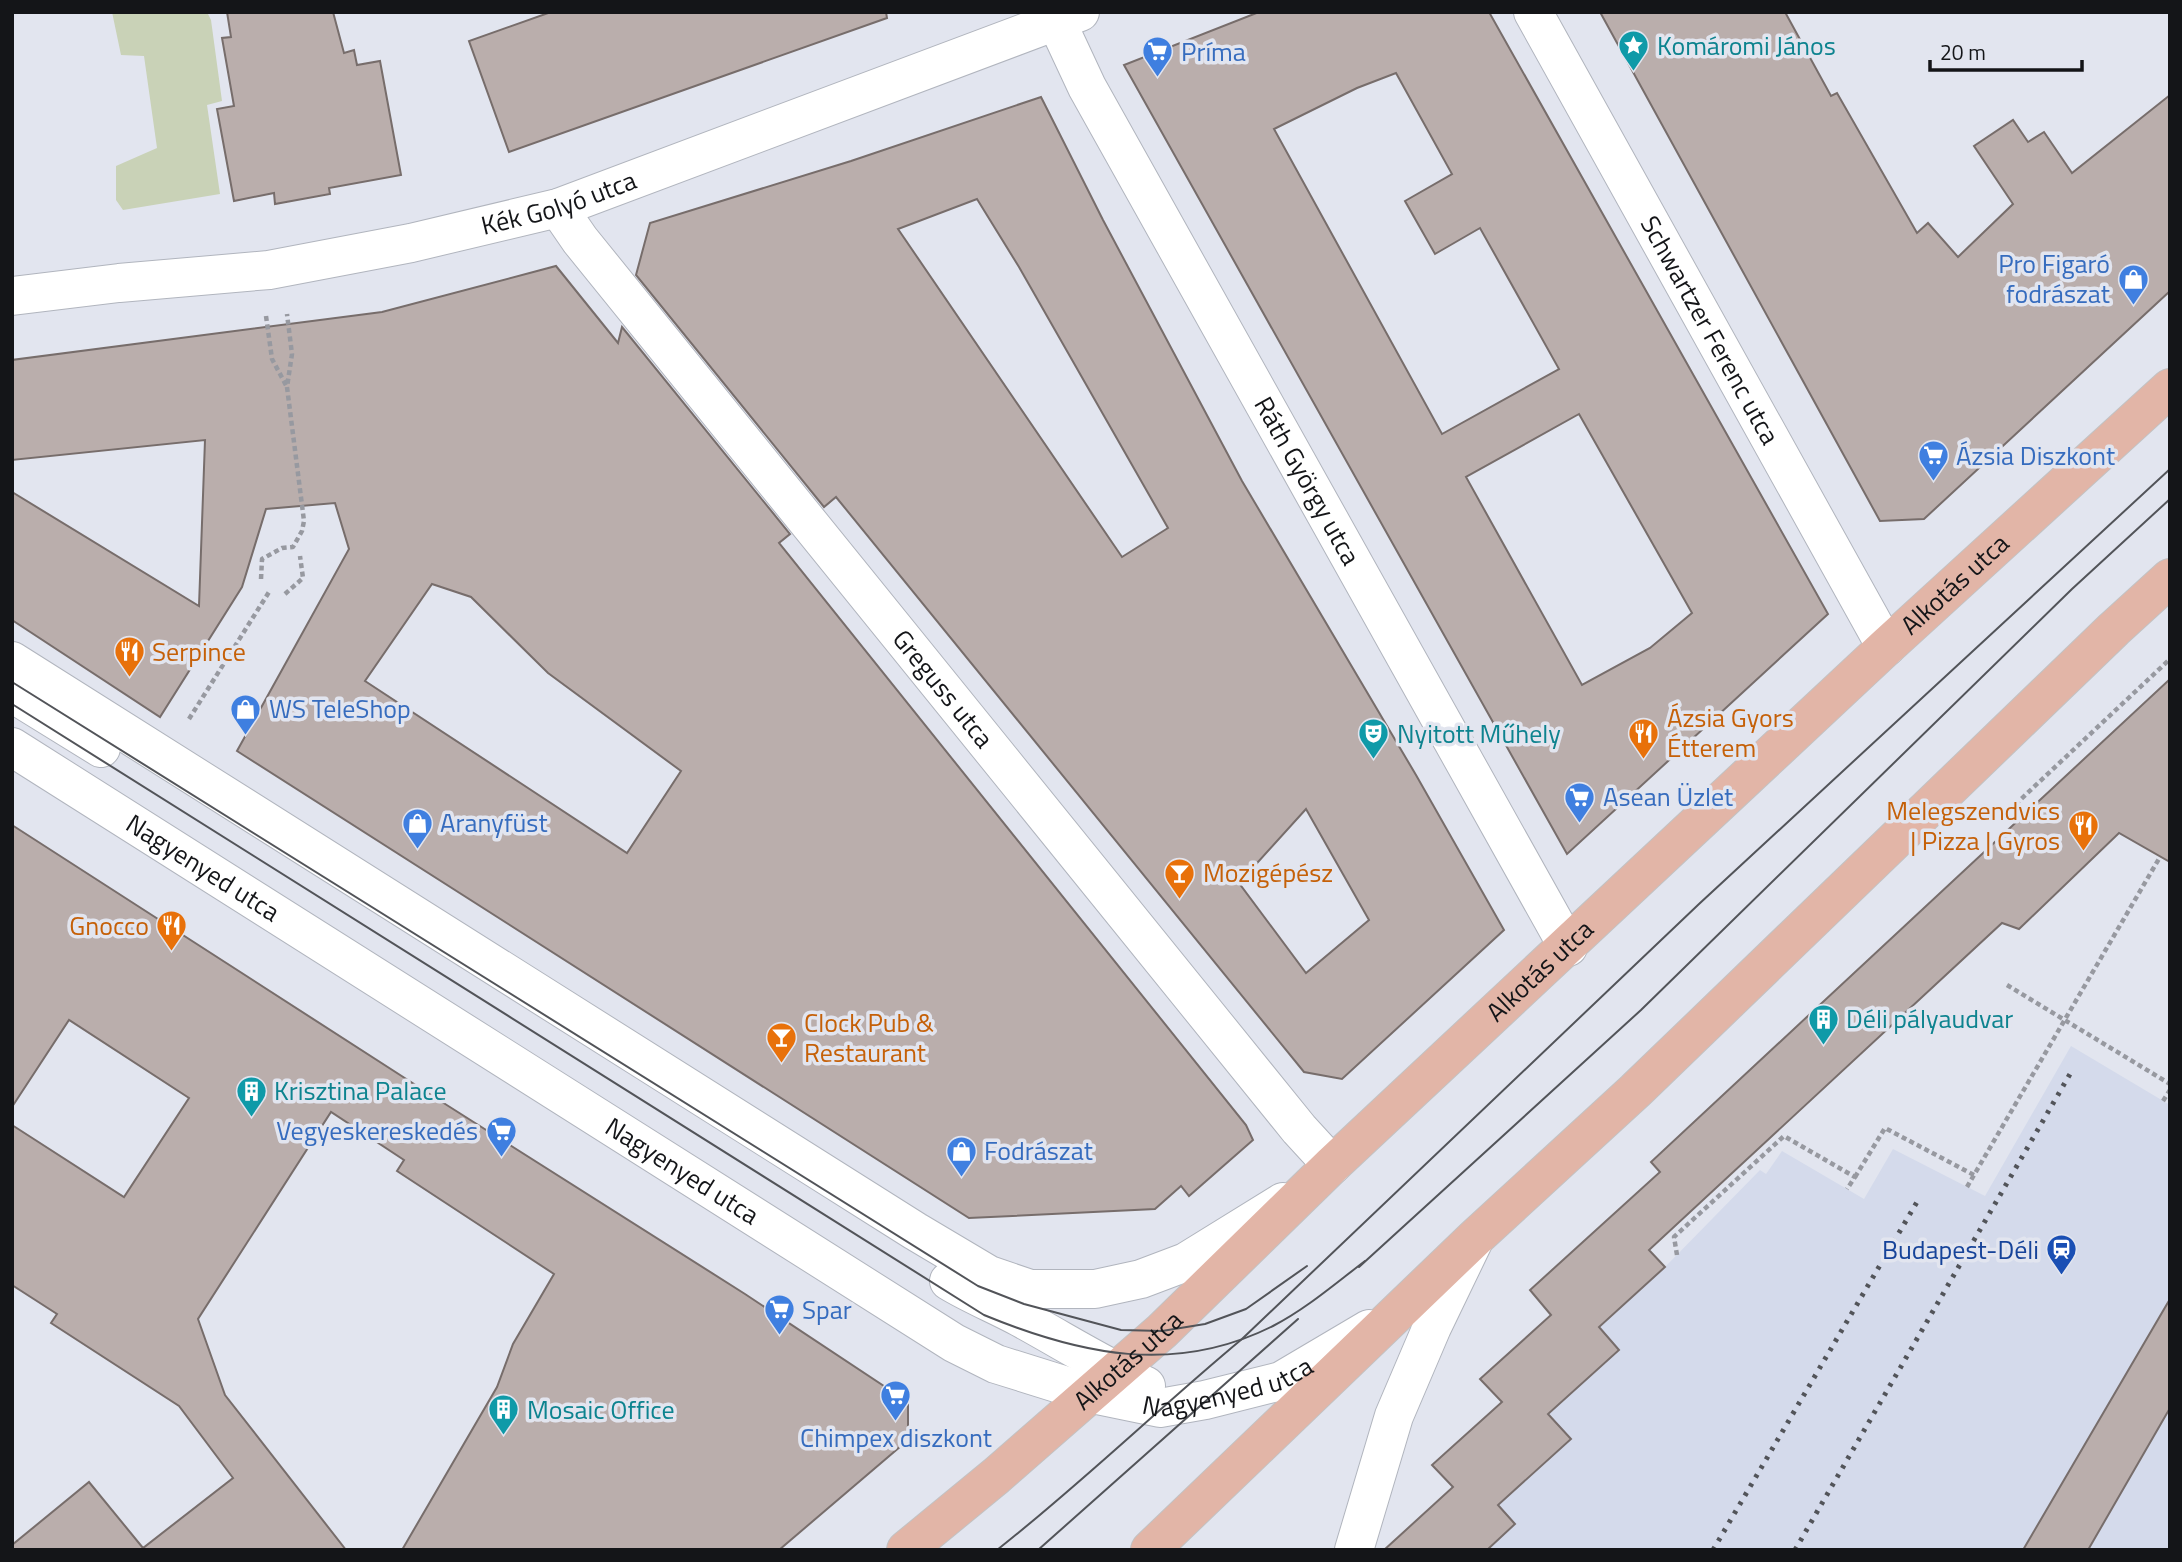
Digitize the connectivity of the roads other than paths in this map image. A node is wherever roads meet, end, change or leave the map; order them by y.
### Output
1 (1533, 12) edge
2 (1063, 15) edge
3 (558, 208) junction
4 (12, 296) edge
5 (2170, 388) edge
6 (2170, 578) edge
7 (1886, 648) junction
8 (12, 661) edge
9 (12, 693) edge
10 (12, 747) edge
11 (1568, 947) junction
12 (1324, 1173) junction
13 (1476, 1237) junction
14 (1392, 1316) junction
15 (1104, 1383) junction
16 (1364, 1512) junction
17 (906, 1550) edge
18 (1150, 1550) edge
19 (1325, 1550) edge
20 (1354, 1550) edge

1 - 7 street, Schwartzer Ferenc utca
2 - 3 street, Kék Golyó utca
2 - 11 street, Ráth György utca
3 - 4 street, Kék Golyó utca
3 - 12 street, Greguss utca
5 - 7 main road, Alkotás utca
6 - 13 main road
7 - 11 main road, Alkotás utca
8 - 12 street
9 - 15 street
10 - 15 street, Nagyenyed utca
11 - 12 main road, Alkotás utca
12 - 15 main road, Alkotás utca
13 - 14 main road
13 - 16 street
14 - 15 street, Nagyenyed utca
14 - 18 main road
15 - 17 main road, Alkotás utca
16 - 19 street
16 - 20 street

